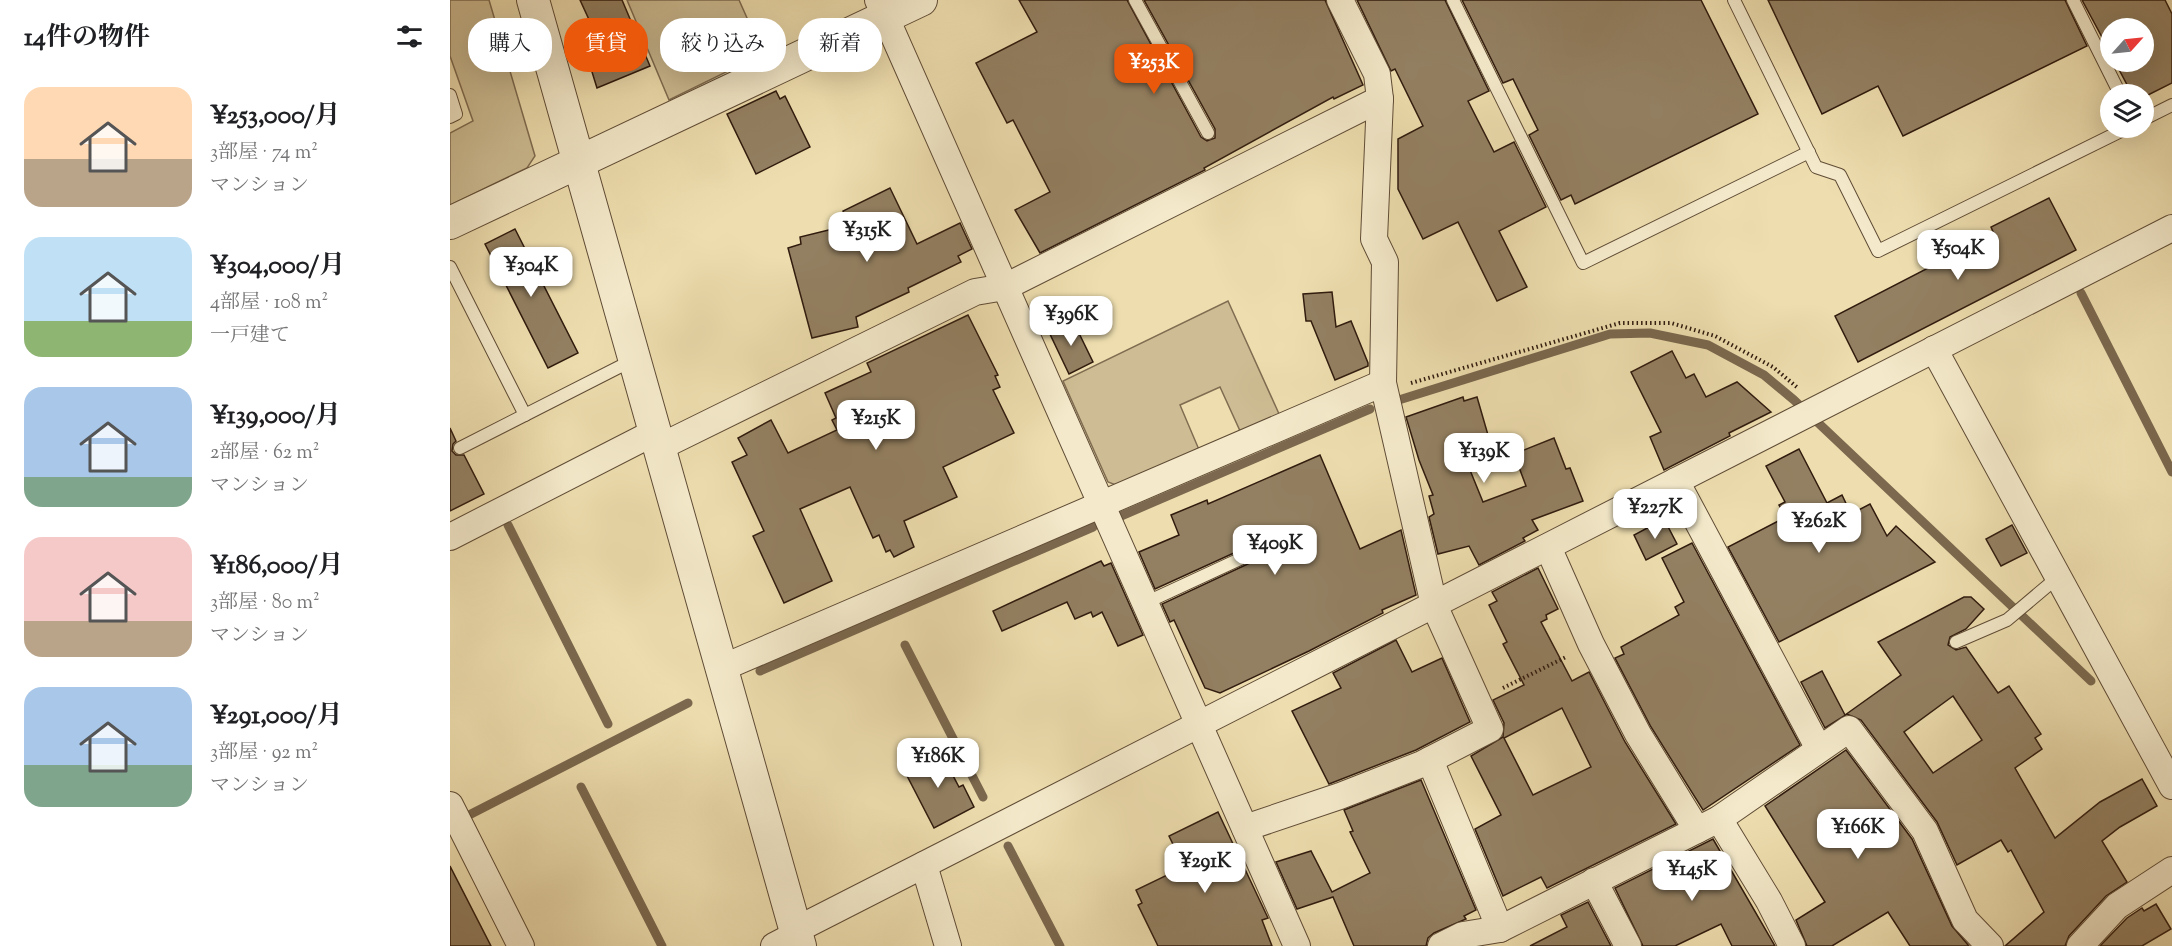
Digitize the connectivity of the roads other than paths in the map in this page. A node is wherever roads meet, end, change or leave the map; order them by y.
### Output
1 (533, 0) edge
2 (921, 0) edge
3 (1135, 0) edge
4 (1340, 0) edge
5 (1453, 0) edge
6 (1734, 0) edge
7 (2073, 0) edge
8 (882, 9) edge
9 (2115, 84) edge
10 (450, 94) edge
11 (1380, 99) junction
12 (2172, 105) edge
13 (2154, 114) edge
14 (450, 117) edge
15 (1208, 133) dead end
16 (2107, 138) edge
17 (1809, 152) junction
18 (578, 160) junction
19 (450, 223) edge
20 (2172, 228) edge
21 (450, 267) edge
22 (1005, 287) junction
23 (1934, 350) junction
24 (635, 359) junction
25 (1384, 386) junction
26 (525, 415) junction
27 (658, 440) junction
28 (460, 447) dead end
29 (1676, 482) junction
30 (1101, 503) junction
31 (1294, 534) dead end
32 (450, 537) edge
33 (1548, 547) junction
34 (2058, 577) junction
35 (1145, 603) junction
36 (1434, 605) junction
37 (1956, 642) dead end
38 (722, 668) junction
39 (1199, 725) junction
40 (1819, 748) junction
41 (1430, 760) junction
42 (2172, 786) edge
43 (450, 806) edge
44 (1708, 824) junction
45 (1245, 828) junction
46 (924, 865) junction
47 (2172, 870) edge
48 (1594, 882) junction
49 (1494, 935) edge
50 (792, 939) edge
51 (521, 946) edge
52 (948, 946) edge
53 (1297, 946) edge
54 (1441, 946) edge
55 (1628, 946) edge
56 (1792, 946) edge
57 (1990, 946) edge
58 (2080, 946) edge

1 - 18 street
2 - 8 street
3 - 15 lane
4 - 11 street
5 - 17 lane
6 - 17 lane
7 - 9 lane
8 - 18 street
8 - 22 street
10 - 14 lane
11 - 22 street
11 - 25 street
12 - 13 lane
16 - 17 lane
18 - 19 street
18 - 24 street
20 - 23 street
21 - 26 lane
22 - 27 street
22 - 30 street
23 - 29 street
23 - 34 street
24 - 26 lane
24 - 27 street
25 - 30 street
25 - 36 street
26 - 28 lane
27 - 32 street
27 - 38 street
29 - 33 street
29 - 40 street
30 - 35 street
30 - 38 street
31 - 35 lane
33 - 36 street
33 - 44 street
34 - 37 lane
34 - 42 street
35 - 39 street
36 - 39 street
36 - 41 street
38 - 50 street
39 - 45 street
39 - 46 street
40 - 44 street
40 - 57 street
41 - 45 street
41 - 49 street
43 - 51 street
44 - 48 street
44 - 56 street
45 - 53 street
46 - 50 street
46 - 52 street
47 - 58 street
48 - 49 street
48 - 55 street
49 - 54 street

